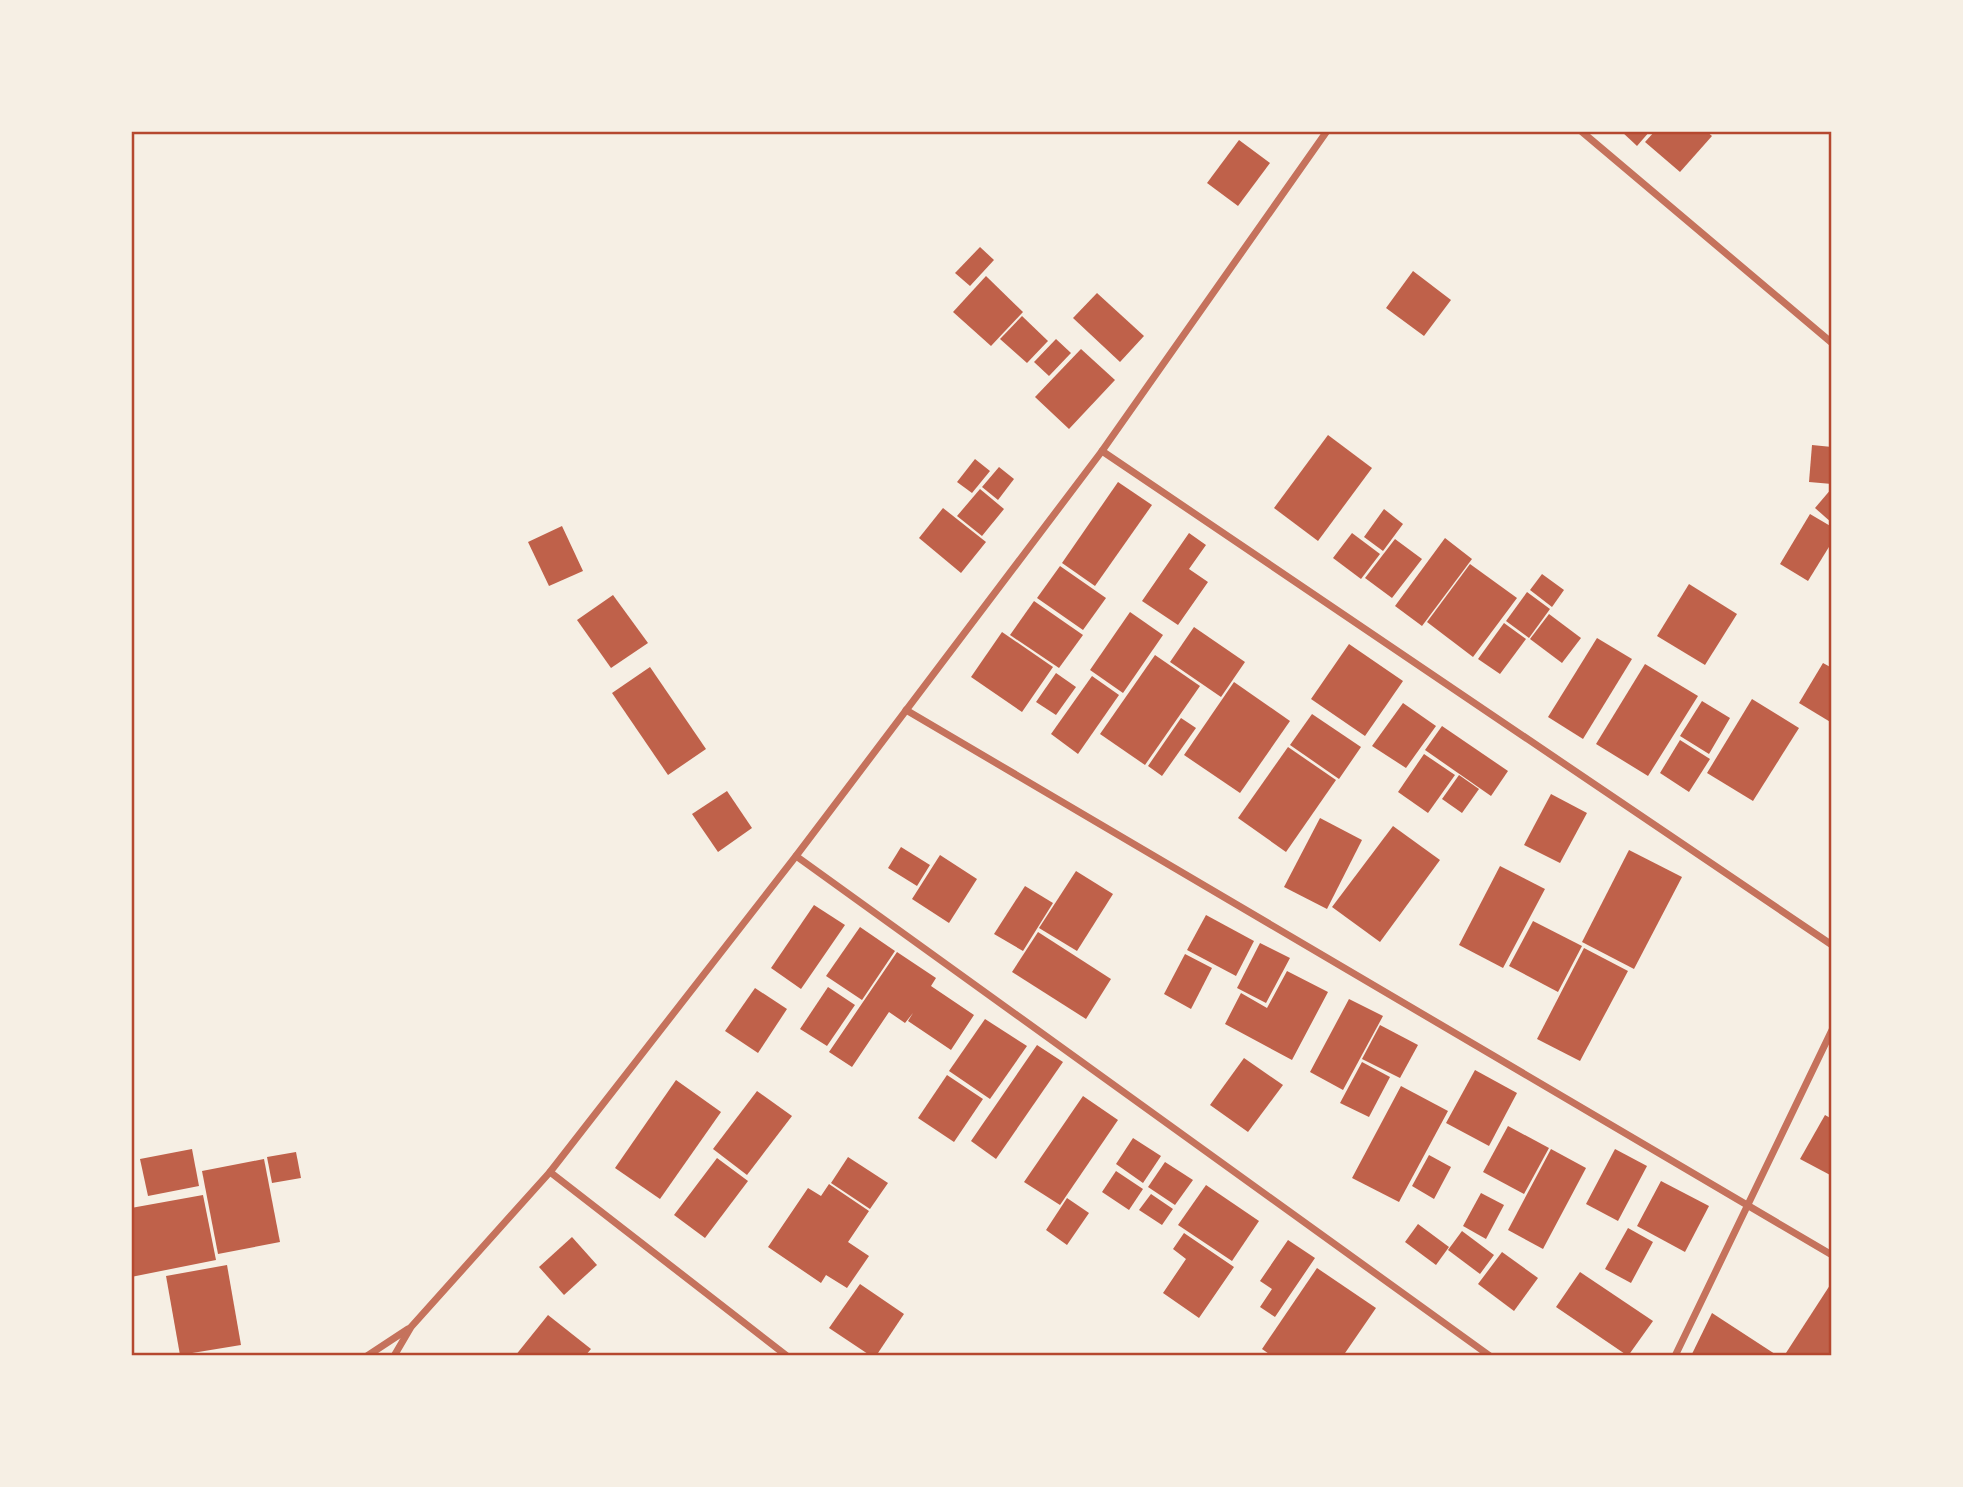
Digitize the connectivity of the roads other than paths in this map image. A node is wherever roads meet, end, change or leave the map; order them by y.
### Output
1 (1327, 131) edge
2 (1581, 131) edge
3 (1832, 343) edge
4 (1102, 451) junction
5 (906, 710) junction
6 (796, 856) junction
7 (1832, 945) edge
8 (1832, 1030) edge
9 (550, 1172) junction
10 (1749, 1205) junction
11 (1832, 1255) edge
12 (411, 1327) junction
13 (367, 1356) edge
14 (394, 1356) edge
15 (787, 1356) edge
16 (1490, 1356) edge
17 (1675, 1356) edge

1 - 4 street
2 - 3 street
4 - 5 street
4 - 7 street
5 - 6 street
5 - 10 street
6 - 9 street
6 - 16 street
8 - 10 street
9 - 12 street
9 - 15 street
10 - 11 street
10 - 17 street
12 - 13 street
12 - 14 street

